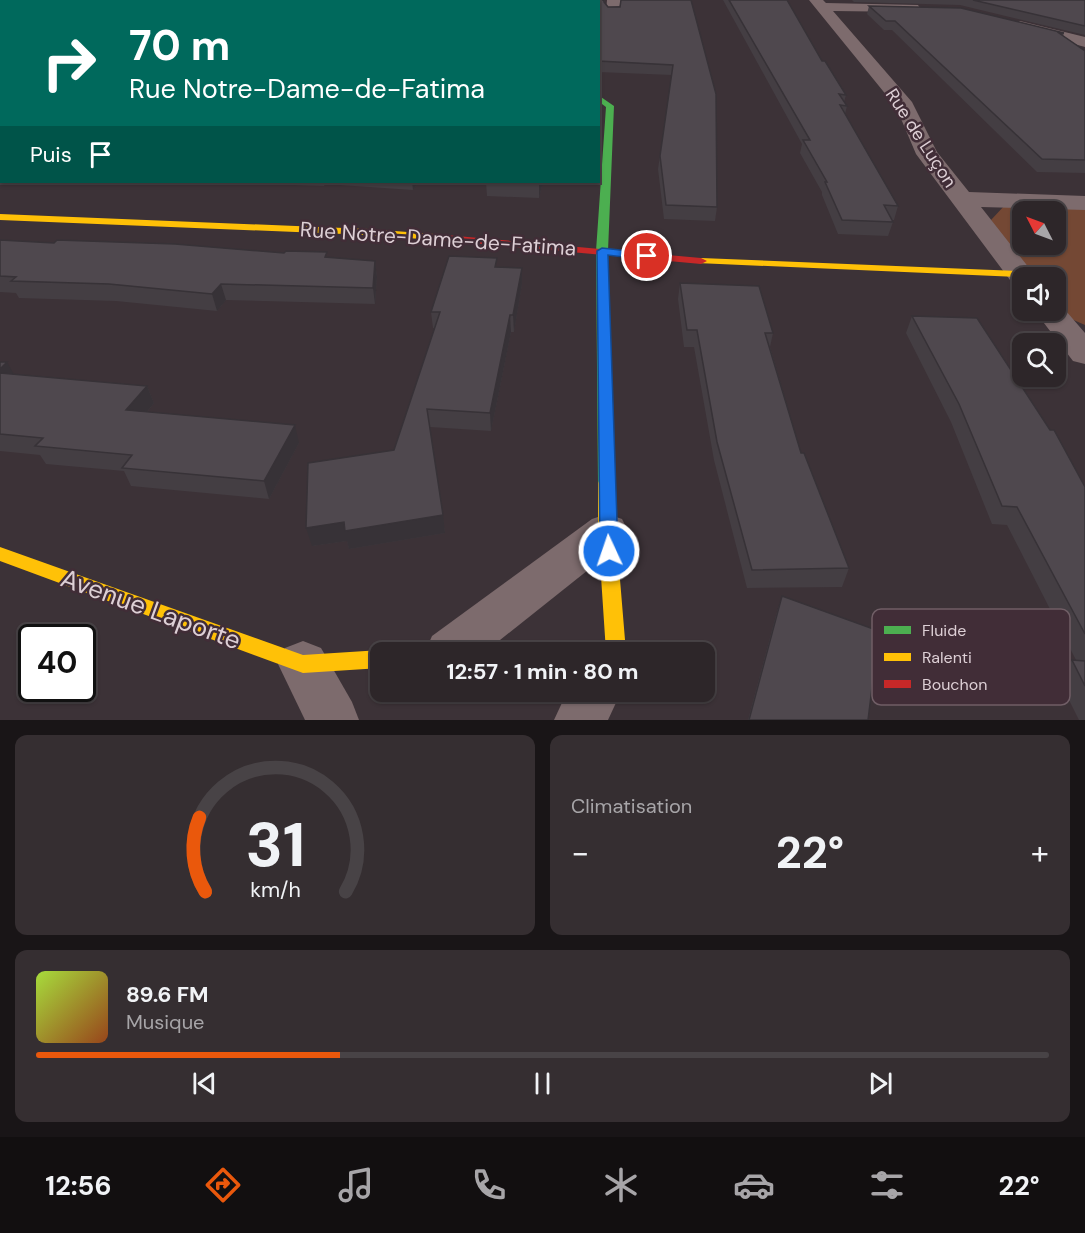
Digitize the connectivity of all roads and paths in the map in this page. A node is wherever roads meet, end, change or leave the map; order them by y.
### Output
1 (820, 4) edge
2 (932, 9) edge
3 (1009, 21) edge
4 (1085, 42) edge
5 (600, 98) edge
6 (962, 198) junction
7 (1085, 203) edge
8 (0, 217) edge
9 (602, 251) junction
10 (1014, 267) edge
11 (1012, 276) edge
12 (1058, 321) edge
13 (1085, 354) edge
14 (607, 531) junction
15 (0, 554) edge
16 (462, 642) edge
17 (615, 642) edge
18 (370, 659) edge
19 (303, 664) junction
20 (590, 702) edge
21 (333, 720) edge
22 (580, 720) edge

1 - 2 street
1 - 6 street, Rue de Luçon
3 - 4 street
5 - 9 street
6 - 7 street
6 - 10 street, Rue de Luçon
8 - 9 street, Rue Notre-Dame-de-Fatima
9 - 11 street, Rue Notre-Dame-de-Fatima
9 - 14 street
12 - 13 street
14 - 16 street
14 - 17 street
15 - 19 street, Avenue Laporte
18 - 19 street, Avenue Laporte
19 - 21 street
20 - 22 street

